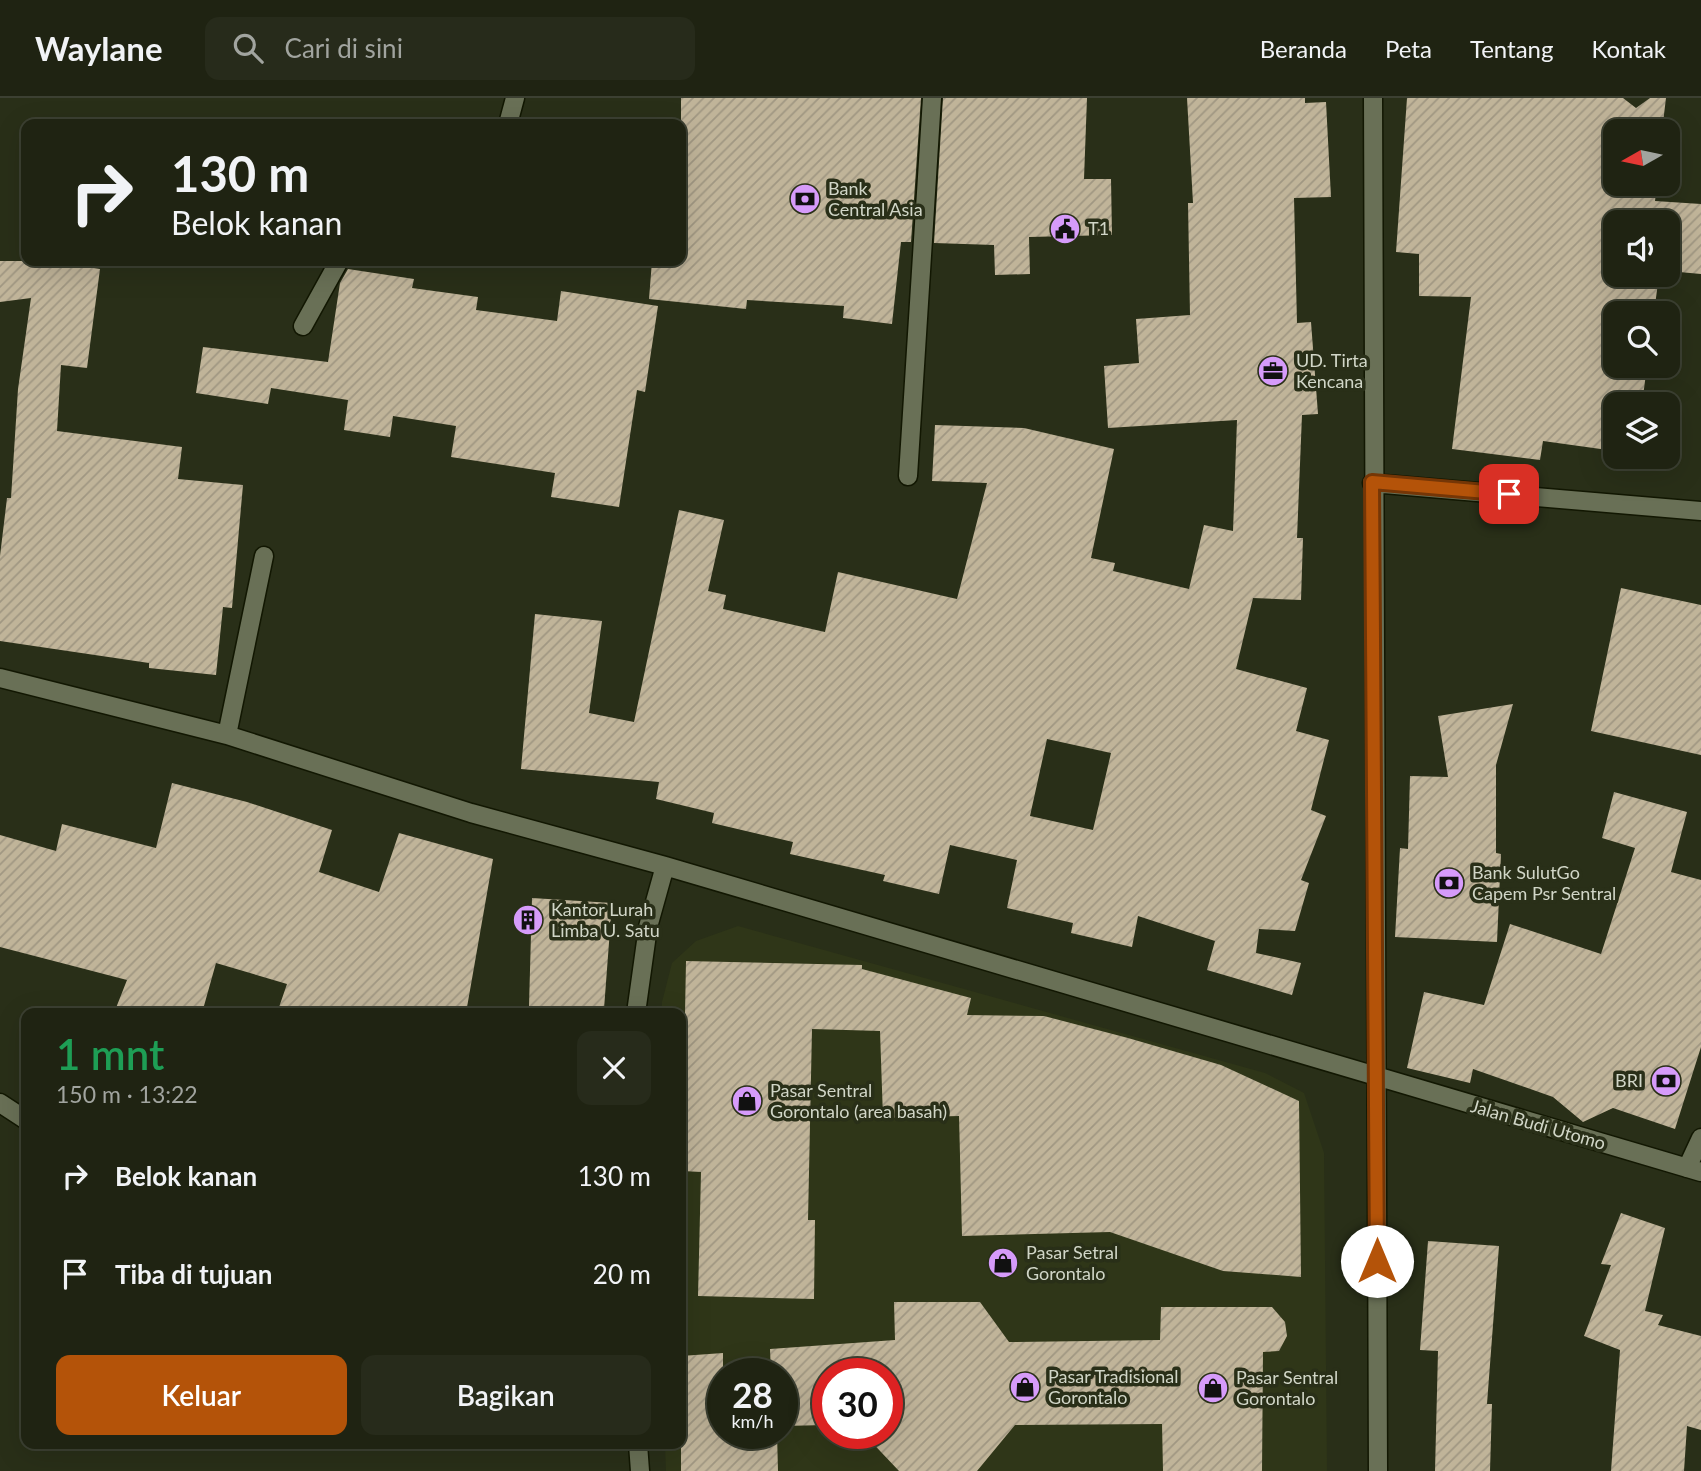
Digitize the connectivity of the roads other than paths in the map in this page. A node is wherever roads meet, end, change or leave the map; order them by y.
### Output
1 (514, 98) edge
2 (932, 98) edge
3 (1373, 98) edge
4 (509, 119) edge
5 (336, 266) edge
6 (303, 326) dead end
7 (908, 476) dead end
8 (1372, 482) junction
9 (1701, 511) edge
10 (264, 556) dead end
11 (0, 678) edge
12 (227, 736) junction
13 (665, 866) junction
14 (637, 1008) edge
15 (1376, 1078) junction
16 (0, 1103) edge
17 (21, 1117) edge
18 (1701, 1138) edge
19 (1694, 1170) edge
20 (638, 1449) edge
21 (640, 1471) edge
22 (1378, 1471) edge

1 - 4 street
2 - 7 street
3 - 8 street
5 - 6 street
8 - 9 street
8 - 15 street
10 - 12 street
11 - 12 street, Jalan Budi Utomo
12 - 13 street, Jalan Budi Utomo
13 - 14 street
13 - 15 street, Jalan Budi Utomo
15 - 19 street, Jalan Budi Utomo
15 - 22 street
16 - 17 street
18 - 19 street
20 - 21 street

